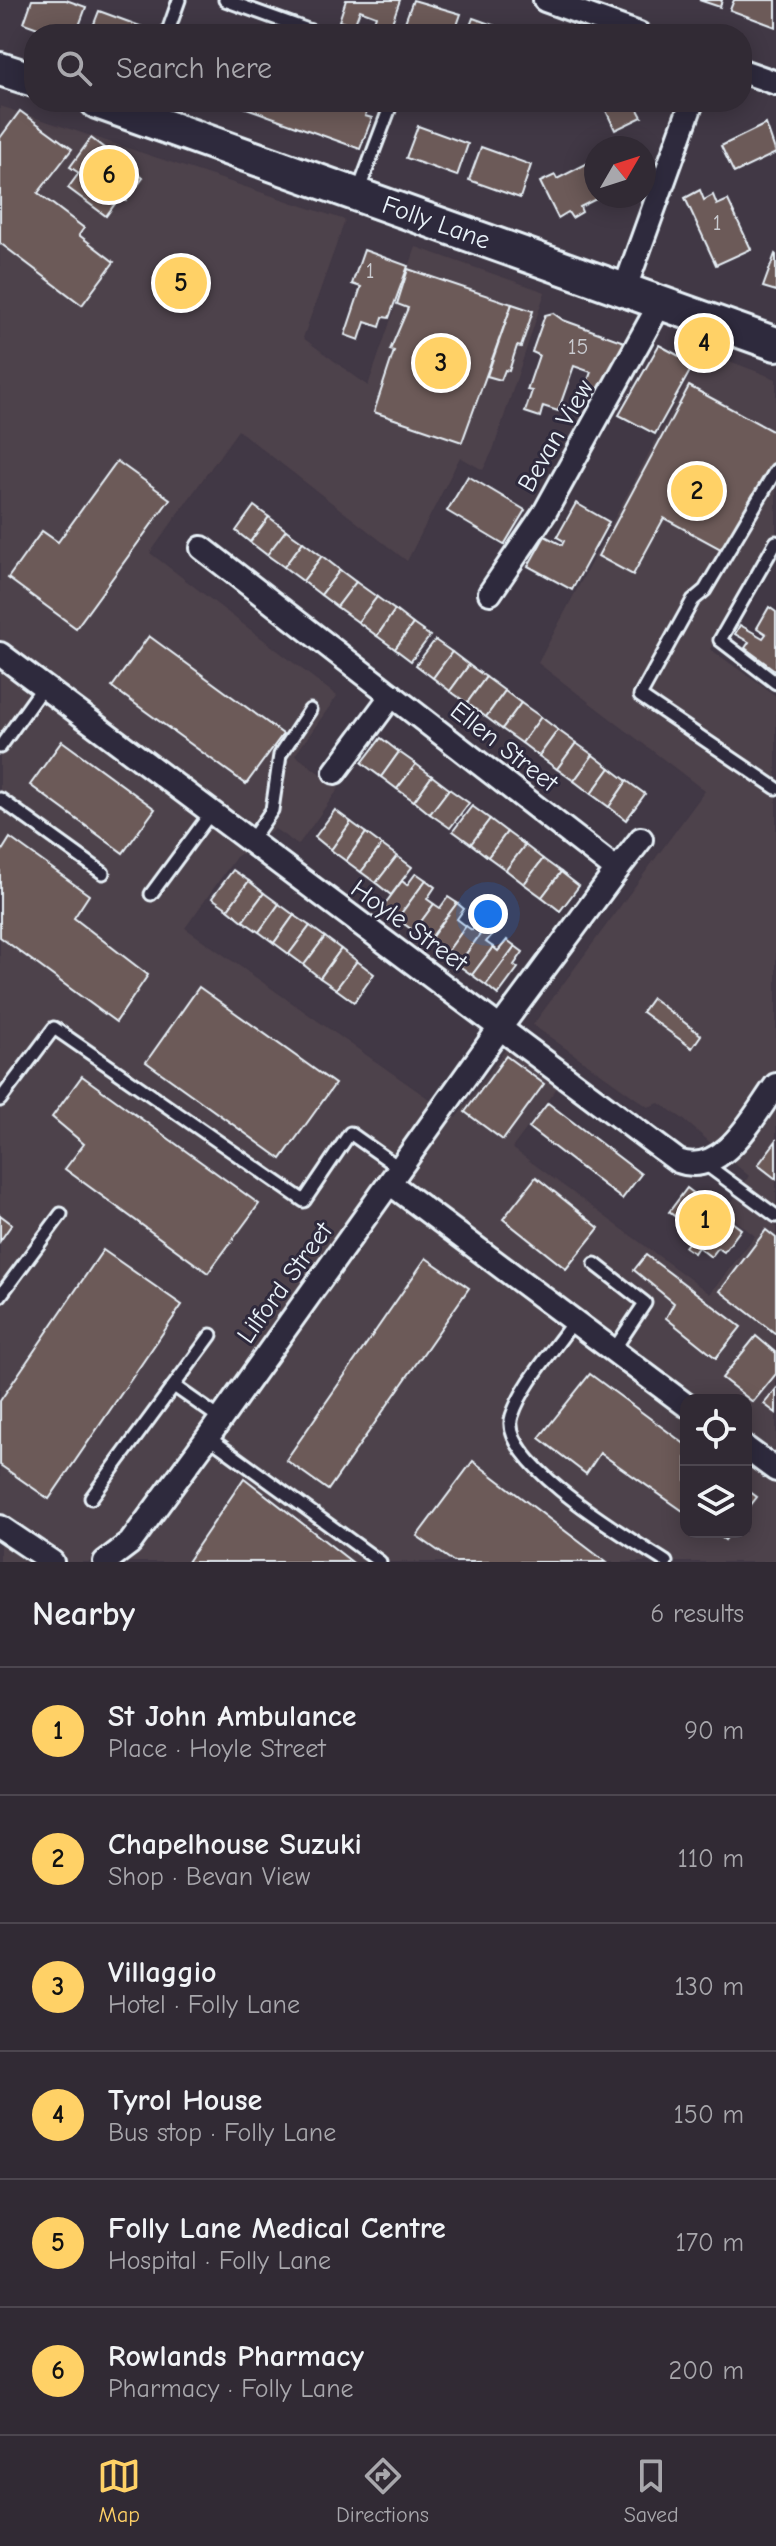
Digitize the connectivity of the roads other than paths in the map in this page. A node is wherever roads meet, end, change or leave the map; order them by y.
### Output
1 (179, 0) edge
2 (225, 0) edge
3 (545, 0) edge
4 (171, 24) edge
5 (291, 24) edge
6 (611, 24) edge
7 (0, 69) edge
8 (752, 75) edge
9 (24, 77) edge
10 (776, 83) edge
11 (150, 112) edge
12 (388, 112) edge
13 (688, 112) edge
14 (358, 193) junction
15 (625, 288) junction
16 (661, 302) junction
17 (776, 344) edge
18 (776, 470) edge
19 (776, 542) edge
20 (202, 548) dead end
21 (490, 593) dead end
22 (0, 654) edge
23 (776, 683) edge
24 (43, 687) junction
25 (392, 695) junction
26 (310, 710) dead end
27 (0, 747) edge
28 (335, 772) dead end
29 (776, 788) edge
30 (0, 799) edge
31 (210, 814) junction
32 (641, 839) dead end
33 (249, 843) junction
34 (617, 870) junction
35 (103, 873) dead end
36 (151, 894) dead end
37 (500, 1028) junction
38 (776, 1085) edge
39 (0, 1100) edge
40 (704, 1163) junction
41 (396, 1177) junction
42 (61, 1214) dead end
43 (776, 1216) edge
44 (595, 1264) dead end
45 (0, 1296) edge
46 (573, 1322) junction
47 (211, 1335) dead end
48 (613, 1351) junction
49 (174, 1386) junction
50 (680, 1401) edge
51 (215, 1428) junction
52 (752, 1452) edge
53 (776, 1470) edge
54 (91, 1498) dead end
55 (0, 1527) edge
56 (52, 1562) edge
57 (105, 1562) edge
58 (380, 1562) edge
59 (666, 1562) edge

1 - 4 lane
2 - 5 lane
3 - 6 street
7 - 9 street
8 - 10 street
11 - 14 street, Folly Lane
12 - 14 lane
13 - 15 street
14 - 15 street, Folly Lane
15 - 16 street, Folly Lane
16 - 17 street, Folly Lane
16 - 21 street, Bevan View
18 - 29 lane
19 - 23 lane
20 - 25 street, Ellen Street
22 - 24 street, Hoyle Street
24 - 27 lane
24 - 31 street, Hoyle Street
25 - 28 street
25 - 34 street, Ellen Street
26 - 33 lane
30 - 35 lane
31 - 33 street, Hoyle Street
31 - 36 lane
32 - 34 street
33 - 37 street, Hoyle Street
34 - 37 street
37 - 40 street, Hoyle Street
37 - 41 street, Lilford Street
38 - 40 street
39 - 41 lane
40 - 43 lane
41 - 46 street
41 - 51 street, Lilford Street
42 - 45 lane
44 - 48 lane
46 - 48 street
46 - 59 lane
47 - 49 lane
48 - 50 street
49 - 51 lane
49 - 54 lane
51 - 57 street, Lilford Street
51 - 58 lane
52 - 53 street
55 - 56 street

